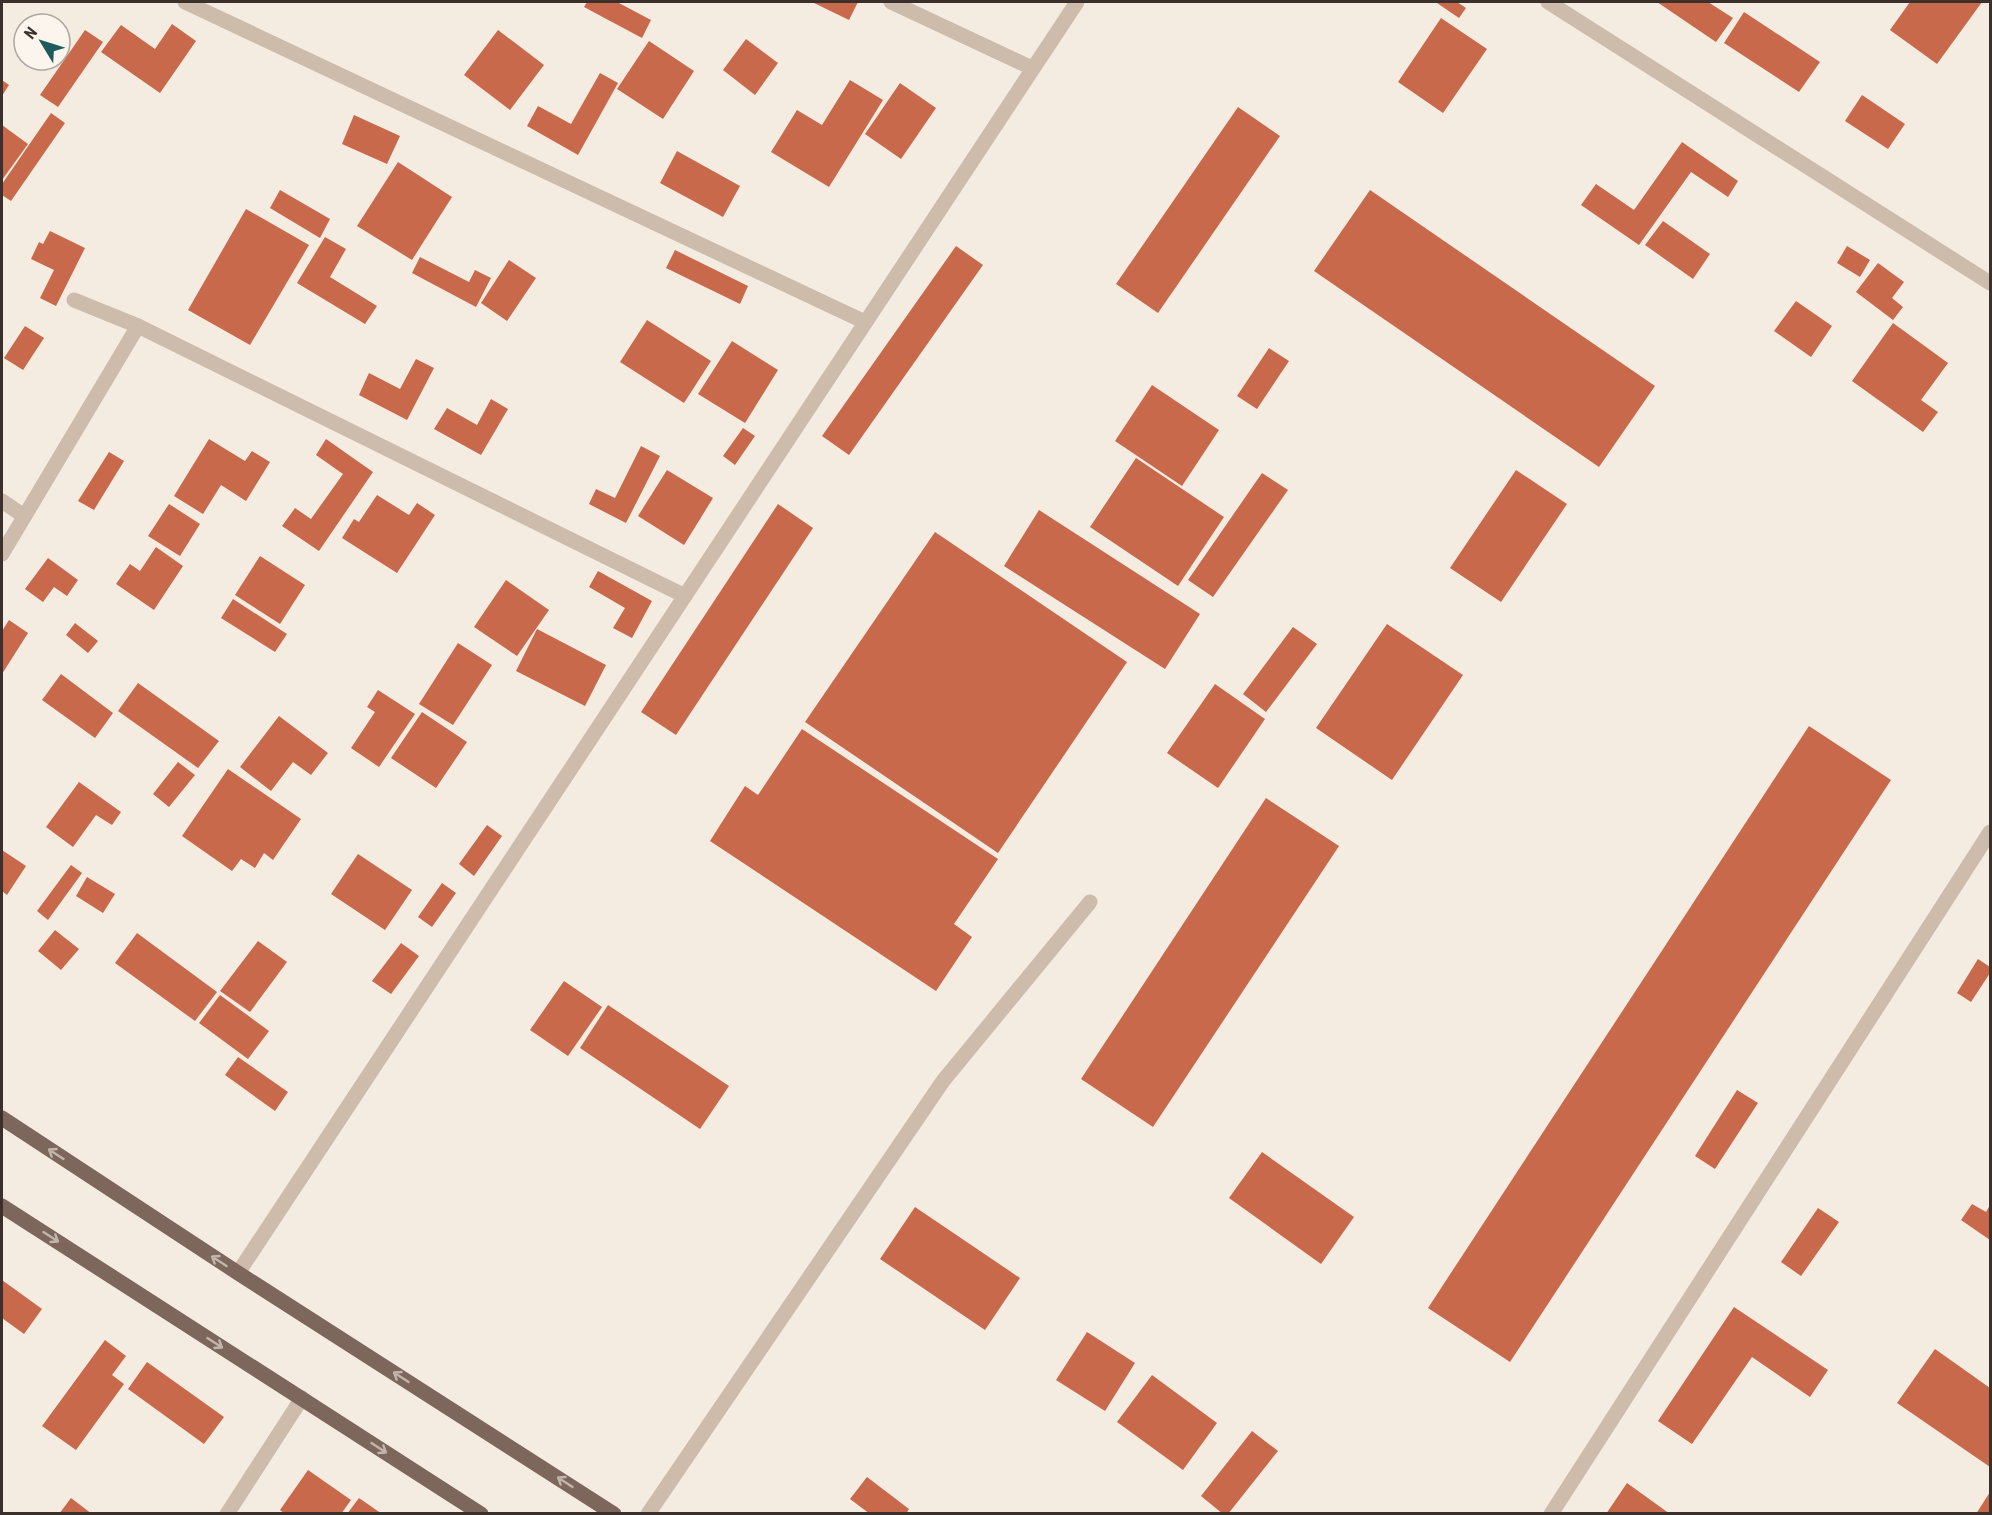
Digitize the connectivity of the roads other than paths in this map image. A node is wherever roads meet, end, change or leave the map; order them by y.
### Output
1 (185, 2) edge
2 (891, 2) edge
3 (1077, 2) edge
4 (1548, 2) edge
5 (1032, 69) junction
6 (1990, 283) edge
7 (74, 300) dead end
8 (865, 322) junction
9 (138, 326) junction
10 (2, 501) edge
11 (24, 516) junction
12 (2, 555) edge
13 (684, 596) junction
14 (1990, 832) edge
15 (1090, 902) dead end
16 (2, 1118) edge
17 (2, 1206) edge
18 (238, 1273) junction
19 (302, 1398) junction
20 (227, 1514) edge
21 (481, 1514) edge
22 (614, 1514) edge
23 (648, 1514) edge
24 (1551, 1514) edge

1 - 8 street
2 - 5 street
3 - 5 street
4 - 6 street
5 - 8 street
7 - 9 street
8 - 13 street
9 - 11 street
9 - 13 street
10 - 11 street
11 - 12 street
13 - 18 street
14 - 24 street
15 - 23 street
18 -> 16 main road
17 -> 19 main road
22 -> 18 main road
19 - 20 street
19 -> 21 main road

